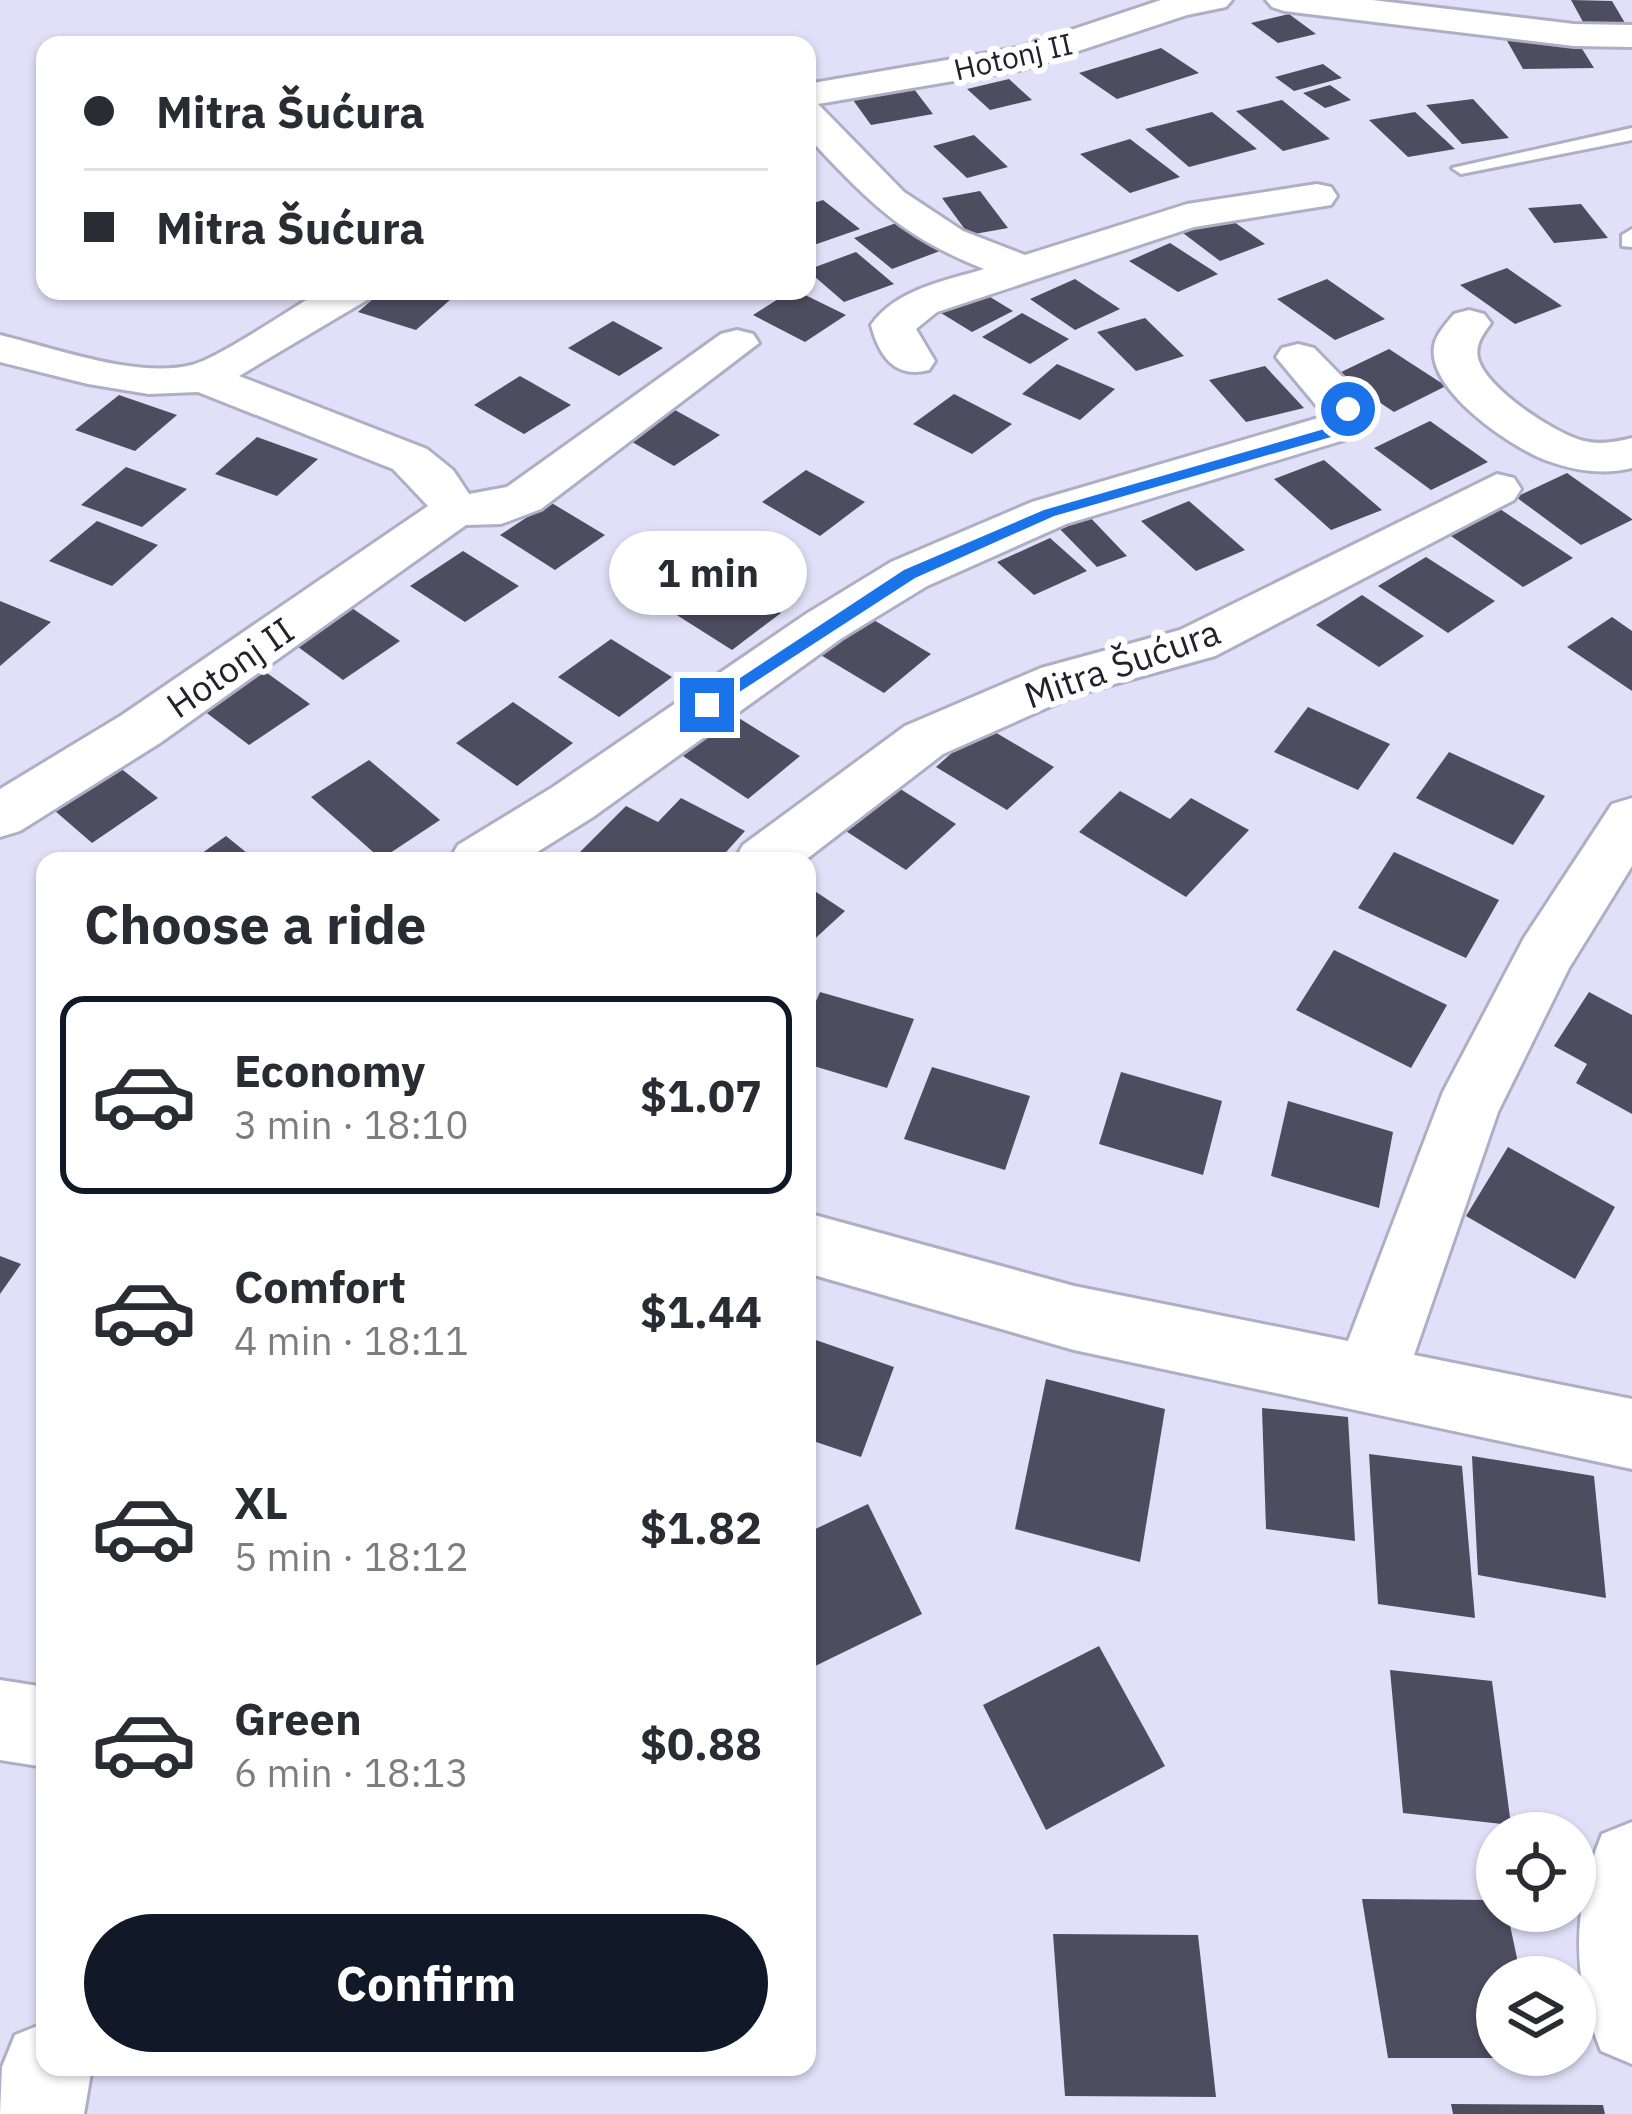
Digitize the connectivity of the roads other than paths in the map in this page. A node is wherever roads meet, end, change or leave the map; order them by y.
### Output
1 (1214, 0) edge
2 (1284, 0) edge
3 (1632, 36) edge
4 (816, 93) edge
5 (816, 122) edge
6 (1632, 134) edge
7 (1461, 168) dead end
8 (1317, 196) dead end
9 (1028, 272) junction
10 (337, 300) edge
11 (1469, 323) dead end
12 (737, 343) dead end
13 (0, 348) edge
14 (1298, 357) dead end
15 (913, 361) dead end
16 (203, 378) junction
17 (1632, 453) edge
18 (1497, 489) dead end
19 (455, 510) junction
20 (0, 816) edge
21 (1632, 819) edge
22 (492, 852) edge
23 (776, 852) edge
24 (816, 1246) edge
25 (1370, 1379) junction
26 (1632, 1434) edge
27 (0, 1720) edge
28 (36, 1726) edge
29 (1632, 1864) edge
30 (1632, 2020) edge
31 (45, 2076) edge
32 (39, 2114) edge

1 - 4 street, Hotonj II
2 - 3 street
5 - 9 street
6 - 7 lane
8 - 9 street
9 - 15 street
10 - 16 street
11 - 17 street
12 - 19 street, Hotonj II
13 - 16 street
14 - 22 street
16 - 19 street
18 - 23 street, Mitra Šućura
19 - 20 street, Hotonj II
21 - 25 street
24 - 25 street
25 - 26 street
27 - 28 street
29 - 30 street
31 - 32 street

